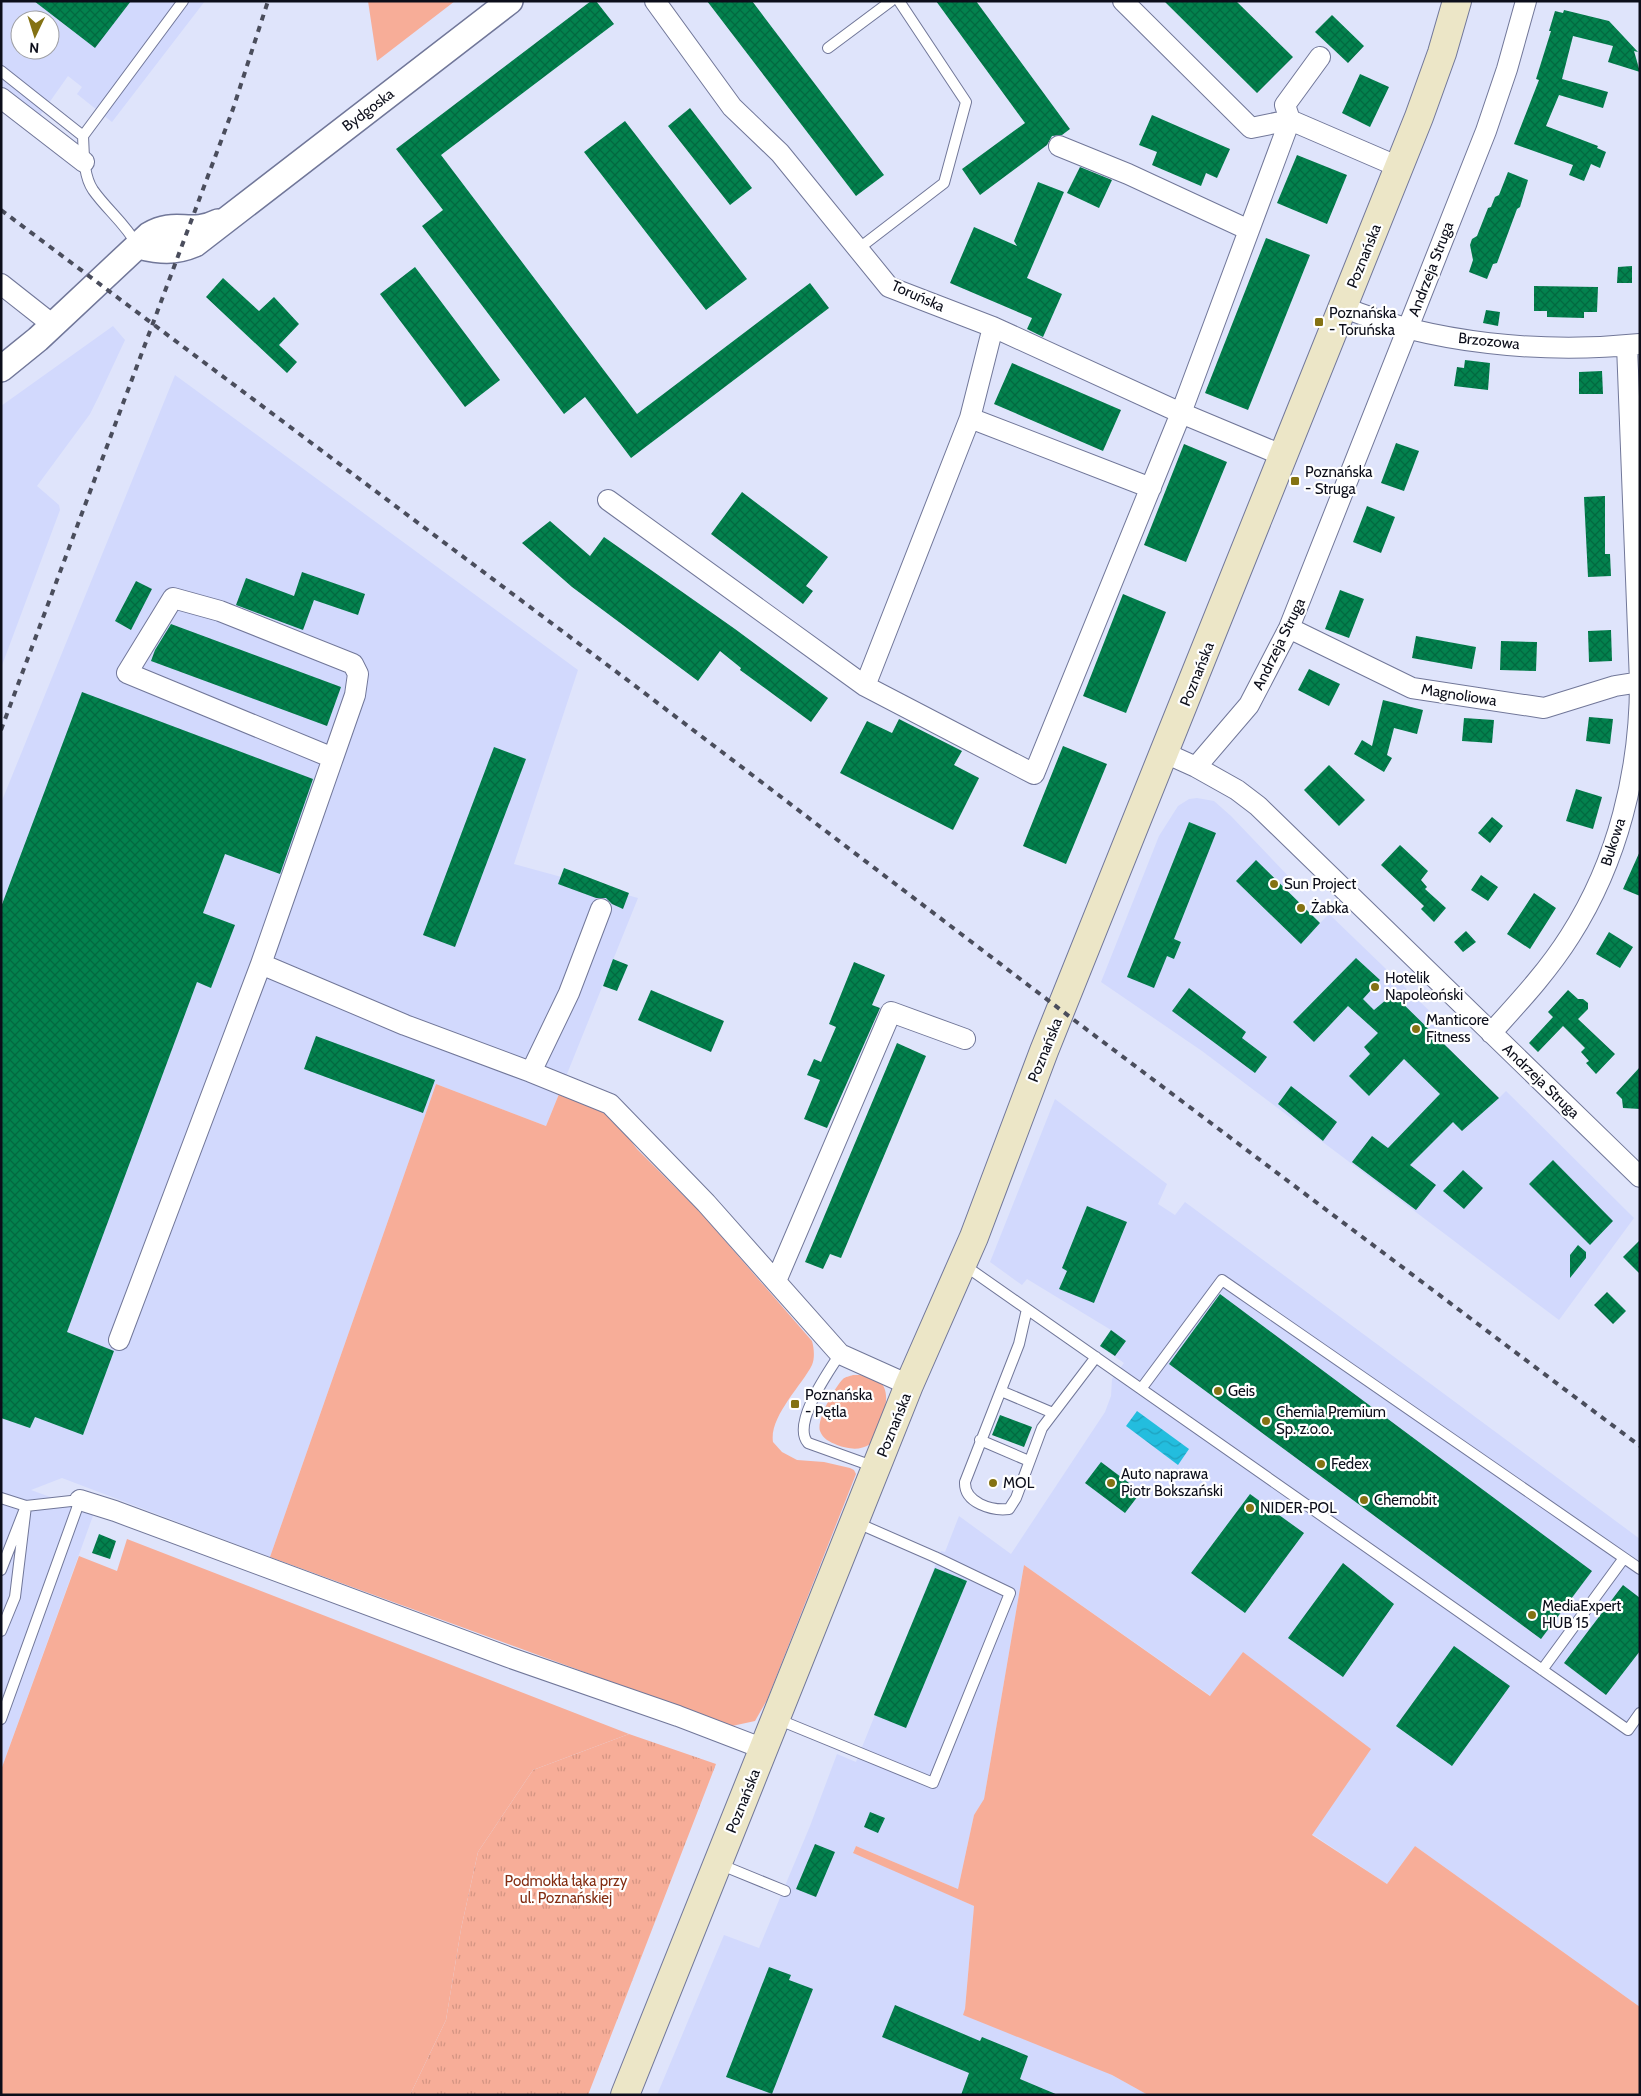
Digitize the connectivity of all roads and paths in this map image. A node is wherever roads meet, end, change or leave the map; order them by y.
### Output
1 (183, 1) edge
2 (510, 1) edge
3 (654, 1) edge
4 (891, 1) edge
5 (899, 1) edge
6 (1123, 1) edge
7 (1457, 1) edge
8 (1526, 1) edge
9 (828, 48) dead end
10 (1320, 57) dead end
11 (1, 71) edge
12 (1, 98) edge
13 (1290, 120) junction
14 (83, 136) junction
15 (1059, 146) dead end
16 (84, 162) junction
17 (1399, 167) junction
18 (1249, 230) junction
19 (138, 246) junction
20 (858, 249) junction
21 (1, 284) edge
22 (1343, 307) junction
23 (54, 324) junction
24 (993, 327) junction
25 (1408, 328) junction
26 (1633, 345) edge
27 (1, 369) edge
28 (1181, 413) junction
29 (970, 418) junction
30 (1284, 456) junction
31 (1151, 488) junction
32 (608, 500) dead end
33 (1289, 628) junction
34 (1640, 682) edge
35 (865, 686) junction
36 (1165, 753) junction
37 (333, 758) junction
38 (1196, 767) junction
39 (601, 909) dead end
40 (260, 964) junction
41 (1491, 1033) junction
42 (965, 1039) dead end
43 (531, 1072) junction
44 (1640, 1177) edge
45 (963, 1265) junction
46 (776, 1281) junction
47 (1027, 1309) junction
48 (120, 1340) dead end
49 (840, 1354) junction
50 (1096, 1357) junction
51 (909, 1385) junction
52 (1141, 1389) junction
53 (1001, 1391) junction
54 (1053, 1413) junction
55 (980, 1440) junction
56 (1029, 1461) junction
57 (876, 1468) junction
58 (1, 1498) edge
59 (80, 1500) junction
60 (26, 1506) junction
61 (855, 1522) junction
62 (1624, 1558) junction
63 (1640, 1569) edge
64 (1, 1570) edge
65 (1, 1631) edge
66 (1542, 1670) junction
67 (1640, 1713) edge
68 (1, 1719) edge
69 (776, 1719) junction
70 (764, 1749) junction
71 (718, 1864) junction
72 (785, 1891) dead end
73 (625, 2095) edge

1 - 14 lane
2 - 19 street, Bydgoska
3 - 20 street, Toruńska
4 - 9 lane
5 - 20 lane
6 - 13 street
7 - 17 main road, Poznańska
8 - 25 street, Andrzeja Struga
10 - 13 street
11 - 14 lane
12 - 16 street
13 - 17 street
13 - 18 street
14 - 16 lane
15 - 18 street
16 - 19 lane
17 - 22 main road, Poznańska
18 - 28 street
19 - 23 street
20 - 24 street, Toruńska
21 - 23 street
22 - 25 street, Brzozowa
22 - 30 main road, Poznańska
23 - 27 street
24 - 28 street, Toruńska
24 - 29 street
25 - 26 street, Brzozowa
25 - 33 street, Andrzeja Struga
26 - 34 street, Bukowa
28 - 30 street, Toruńska
28 - 31 street
29 - 31 street
29 - 35 street
30 - 36 main road, Poznańska
31 - 35 street
32 - 35 street
33 - 34 street, Magnoliowa
33 - 38 street, Andrzeja Struga
34 - 41 street, Bukowa
36 - 38 street, Andrzeja Struga
36 - 45 main road, Poznańska
37 - 37 street
37 - 40 street
38 - 41 street, Andrzeja Struga
39 - 43 street
40 - 43 street
40 - 48 street
41 - 44 street, Andrzeja Struga
42 - 46 street
43 - 46 street
45 - 47 lane
45 - 51 main road, Poznańska
46 - 49 street
47 - 50 lane
47 - 53 lane
49 - 51 street
49 - 57 lane
50 - 52 lane
50 - 54 lane
51 - 57 main road, Poznańska
52 - 62 lane
52 - 66 lane
53 - 54 lane
53 - 55 lane
54 - 56 lane
55 - 56 lane
55 - 56 lane
57 - 61 main road, Poznańska
58 - 60 lane
59 - 60 lane
59 - 68 lane
59 - 70 street
60 - 64 lane
60 - 65 lane
61 - 69 main road, Poznańska
61 - 69 lane
62 - 63 lane
62 - 66 lane
66 - 67 lane
69 - 70 main road, Poznańska
70 - 71 main road, Poznańska
71 - 72 lane
71 - 73 main road, Poznańska

